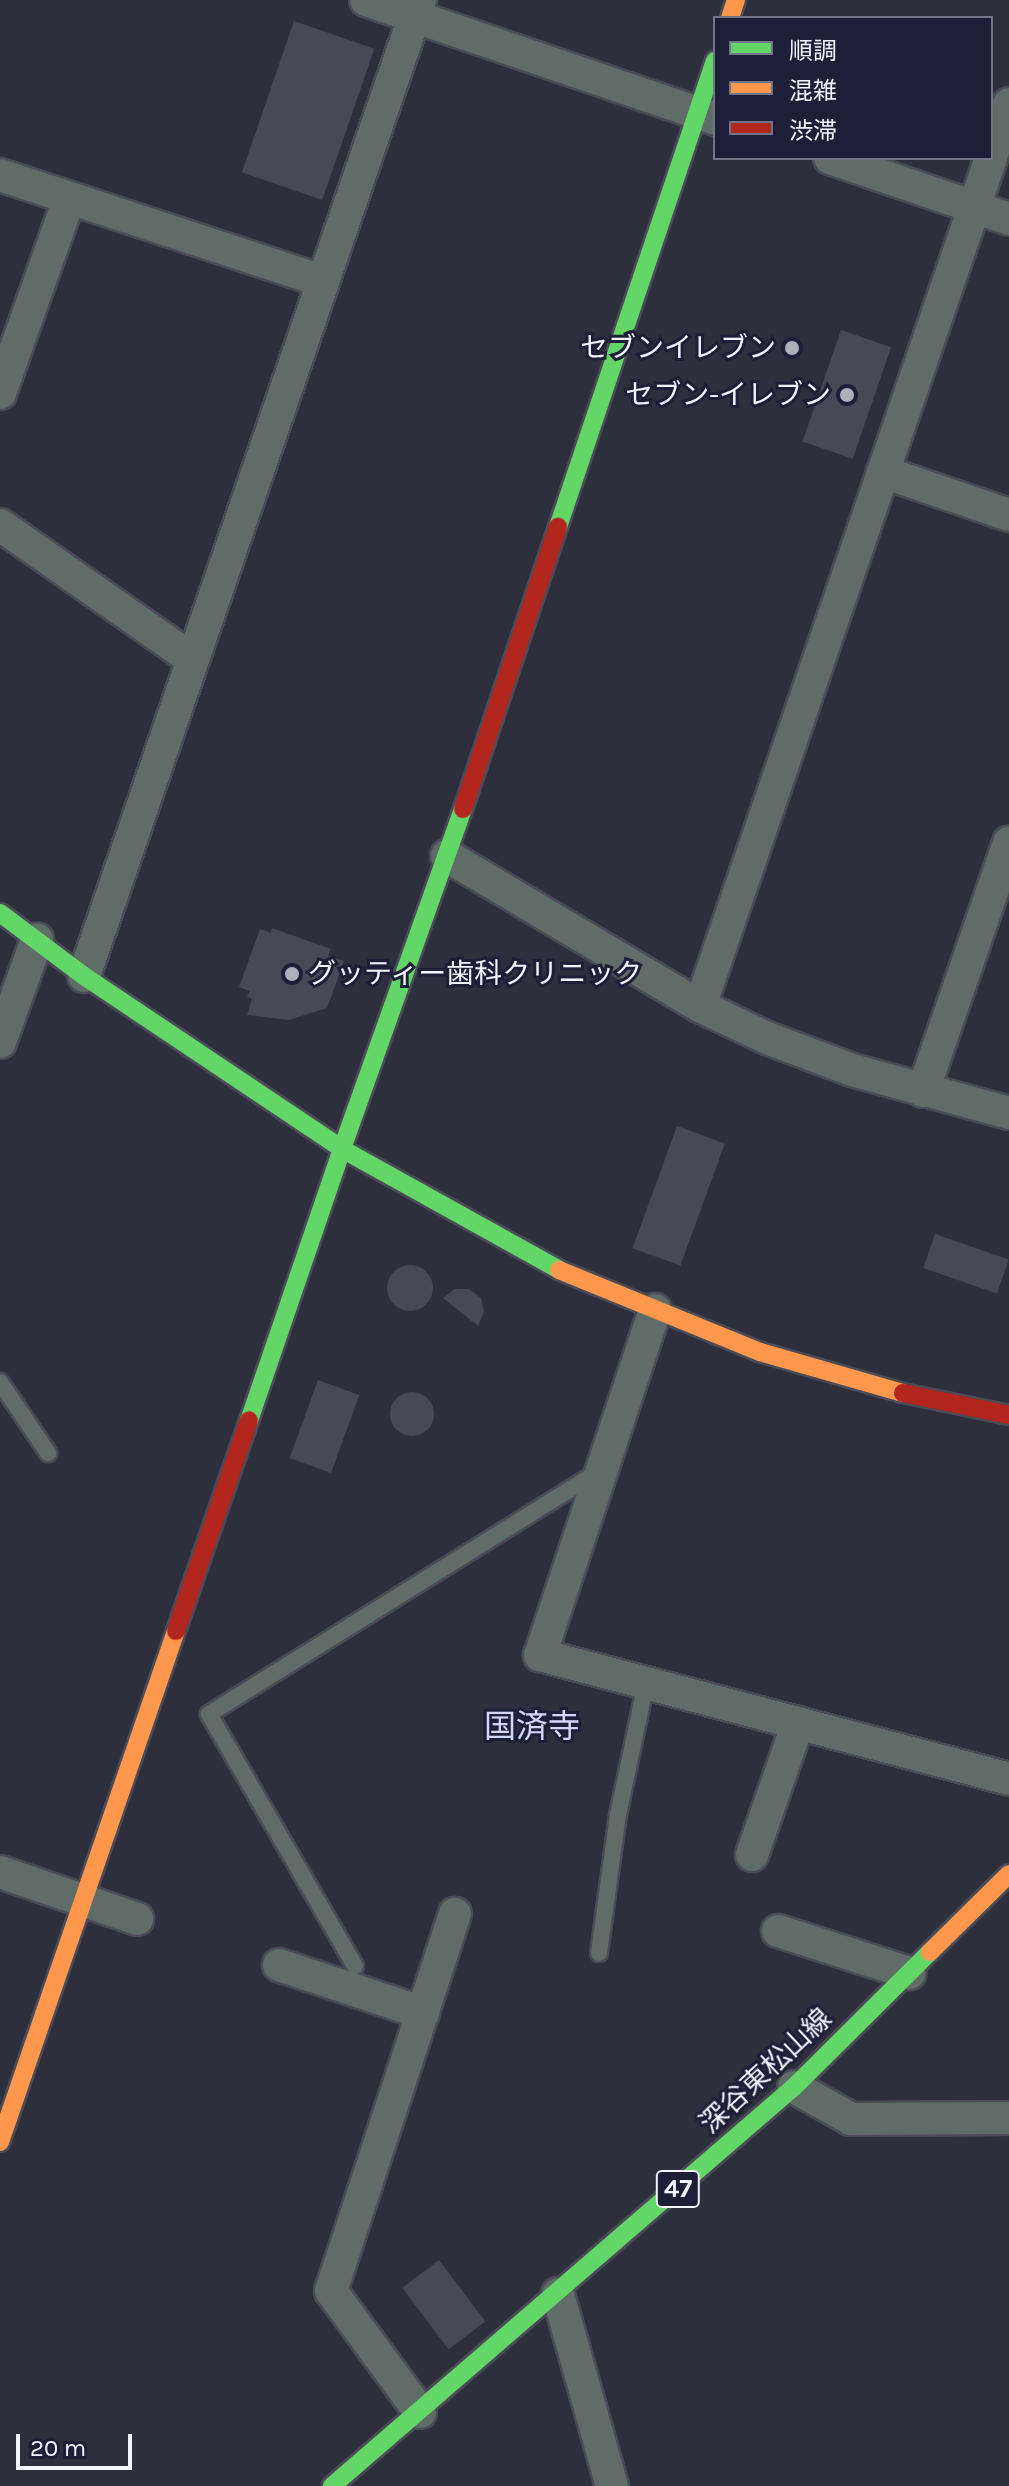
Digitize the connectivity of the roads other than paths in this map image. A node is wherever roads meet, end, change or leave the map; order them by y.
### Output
1 (366, 0) edge
2 (417, 8) edge
3 (713, 73) edge
4 (1009, 104) edge
5 (706, 116) edge
6 (993, 151) edge
7 (836, 160) edge
8 (990, 160) edge
9 (0, 175) edge
10 (69, 199) junction
11 (974, 207) junction
12 (1009, 219) edge
13 (322, 281) junction
14 (0, 393) edge
15 (883, 472) junction
16 (1009, 515) edge
17 (0, 525) edge
18 (192, 659) junction
19 (1009, 842) edge
20 (447, 856) junction
21 (0, 913) edge
22 (37, 940) junction
23 (84, 976) junction
24 (700, 1006) junction
25 (0, 1042) edge
26 (923, 1091) junction
27 (1009, 1113) edge
28 (342, 1149) junction
29 (655, 1310) junction
30 (0, 1382) edge
31 (1009, 1415) edge
32 (48, 1453) dead end
33 (602, 1470) junction
34 (646, 1683) junction
35 (798, 1723) junction
36 (1009, 1779) edge
37 (752, 1855) dead end
38 (0, 1872) edge
39 (1009, 1874) edge
40 (84, 1901) junction
41 (455, 1914) dead end
42 (137, 1919) dead end
43 (778, 1931) dead end
44 (599, 1953) dead end
45 (279, 1965) dead end
46 (355, 1966) dead end
47 (909, 1973) junction
48 (423, 2013) junction
49 (794, 2087) junction
50 (1009, 2118) edge
51 (0, 2142) edge
52 (558, 2294) junction
53 (420, 2412) junction
54 (332, 2486) edge
55 (612, 2486) edge

1 - 2 street
2 - 5 street
2 - 13 street
3 - 5 street
4 - 6 street
5 - 20 street
7 - 11 street
8 - 11 street
9 - 10 street
10 - 13 street
10 - 14 street
11 - 12 street
11 - 15 street
13 - 18 street
15 - 16 street
15 - 24 street
17 - 18 street
18 - 23 street
19 - 26 street
20 - 24 street
20 - 28 street
21 - 22 street
22 - 23 street
22 - 25 street
23 - 28 street
24 - 26 street
26 - 27 street
28 - 29 street
28 - 40 street
29 - 31 street
29 - 33 street
30 - 32 lane
33 - 34 street
33 - 46 lane
34 - 35 street
34 - 44 lane
35 - 36 street
35 - 37 street
38 - 40 street
39 - 47 street, 深谷東松山線 / 47
40 - 42 street
40 - 51 street
41 - 48 street
43 - 47 street
45 - 48 street
47 - 49 street, 深谷東松山線 / 47
48 - 53 street
49 - 50 street
49 - 52 street, 深谷東松山線 / 47
52 - 53 street, 深谷東松山線 / 47
52 - 55 street
53 - 54 street, 深谷東松山線 / 47

